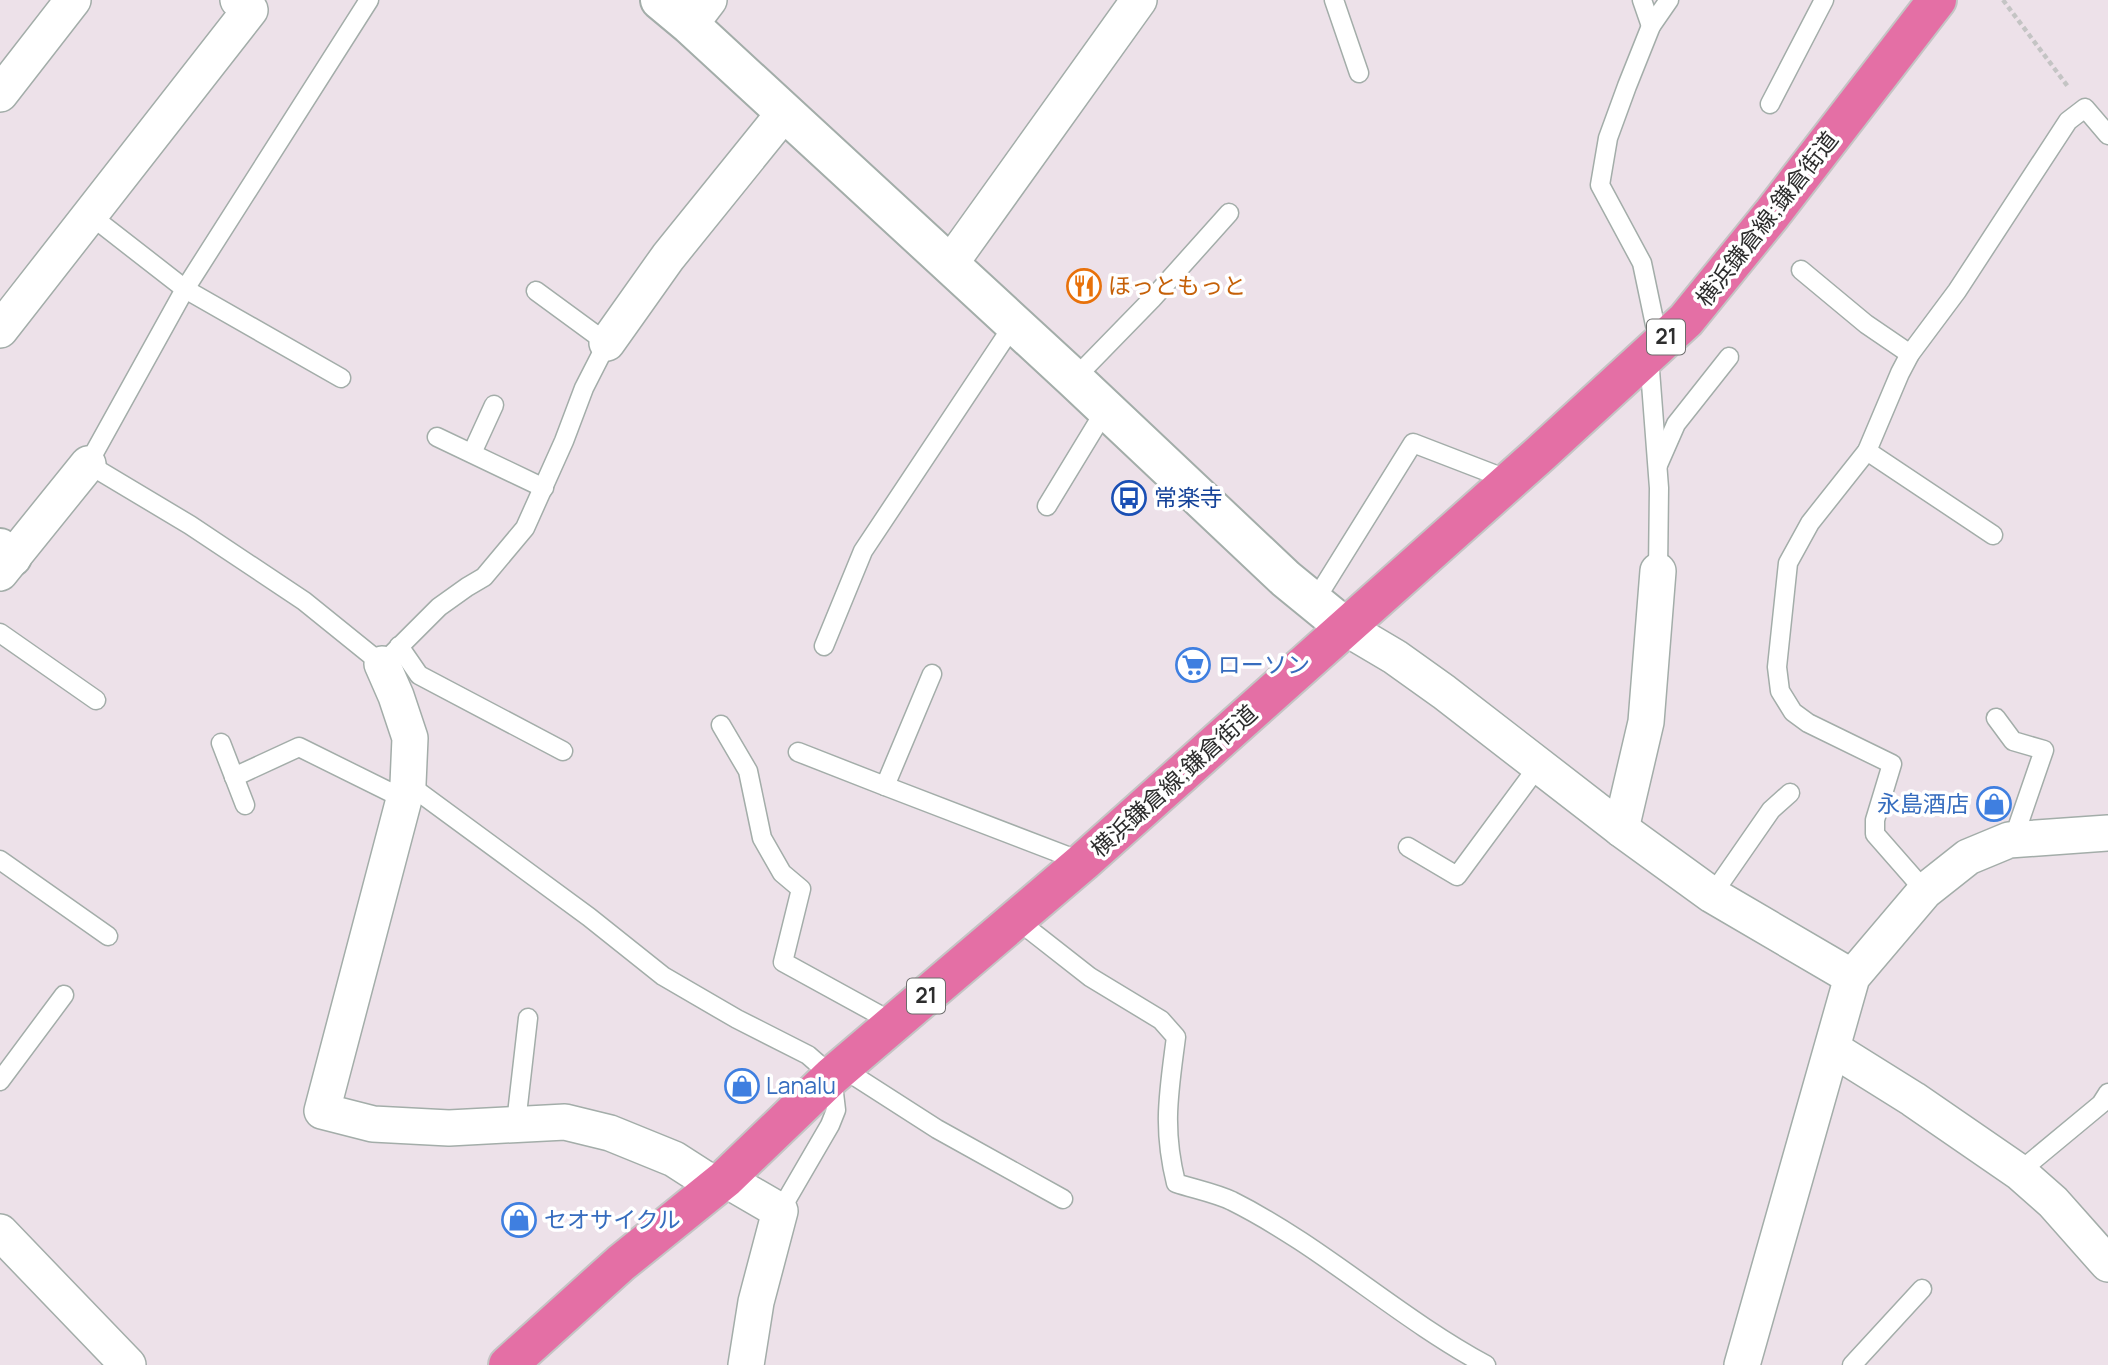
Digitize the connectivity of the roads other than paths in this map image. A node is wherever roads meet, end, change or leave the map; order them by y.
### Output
1 (73, 0) edge
2 (237, 0) edge
3 (369, 0) edge
4 (660, 0) edge
5 (1139, 0) edge
6 (1334, 0) edge
7 (1642, 0) edge
8 (1669, 0) edge
9 (1824, 0) edge
10 (1937, 0) edge
11 (700, 13) edge
12 (1651, 26) junction
13 (1359, 74) dead end
14 (0, 94) edge
15 (1770, 104) dead end
16 (785, 112) junction
17 (2108, 135) edge
18 (1229, 213) dead end
19 (90, 215) junction
20 (950, 264) junction
21 (1801, 270) dead end
22 (185, 289) junction
23 (536, 291) dead end
24 (1014, 324) junction
25 (0, 330) edge
26 (607, 343) junction
27 (1653, 349) junction
28 (1910, 354) junction
29 (1729, 357) dead end
30 (341, 378) dead end
31 (1074, 379) junction
32 (495, 404) dead end
33 (1106, 409) junction
34 (437, 437) dead end
35 (1867, 451) junction
36 (471, 453) junction
37 (88, 464) junction
38 (1657, 468) junction
39 (1509, 480) junction
40 (544, 488) junction
41 (1047, 506) dead end
42 (1993, 535) dead end
43 (4, 559) edge
44 (1658, 571) joint
45 (1314, 602) junction
46 (1346, 628) junction
47 (0, 633) edge
48 (824, 646) dead end
49 (390, 655) junction
50 (932, 674) dead end
51 (96, 700) dead end
52 (1996, 718) dead end
53 (721, 724) dead end
54 (220, 743) dead end
55 (563, 751) dead end
56 (798, 752) dead end
57 (1539, 765) junction
58 (234, 777) junction
59 (885, 786) junction
60 (406, 791) junction
61 (1790, 793) dead end
62 (244, 805) dead end
63 (1621, 829) junction
64 (2108, 832) edge
65 (2013, 840) junction
66 (1408, 847) dead end
67 (0, 860) edge
68 (1083, 862) junction
69 (1925, 891) junction
70 (1712, 895) junction
71 (1016, 919) junction
72 (108, 936) dead end
73 (1852, 977) junction
74 (64, 995) dead end
75 (528, 1018) dead end
76 (894, 1023) junction
77 (1833, 1049) junction
78 (837, 1072) junction
79 (0, 1081) edge
80 (2108, 1093) edge
81 (516, 1123) junction
82 (2019, 1172) junction
83 (721, 1182) junction
84 (1063, 1199) dead end
85 (780, 1211) junction
86 (0, 1232) edge
87 (2108, 1264) edge
88 (1922, 1289) dead end
89 (128, 1365) edge
90 (508, 1365) edge
91 (747, 1365) edge
92 (1486, 1365) edge
93 (1742, 1365) edge
94 (1852, 1365) edge

1 - 14 street
2 - 19 street
3 - 22 lane
4 - 11 street
5 - 20 street
6 - 13 lane
7 - 12 lane
8 - 12 lane
9 - 15 lane
10 - 27 main road, 横浜鎌倉線;鎌倉街道 / 21
11 - 16 street
12 - 27 lane
16 - 20 street
16 - 26 street
17 - 28 lane
18 - 31 lane
19 - 22 lane
19 - 25 street
20 - 24 street
21 - 28 lane
22 - 30 lane
22 - 37 lane
23 - 26 lane
24 - 31 street
24 - 48 lane
26 - 40 lane
27 - 38 lane
27 - 39 main road, 横浜鎌倉線;鎌倉街道 / 21
28 - 35 lane
29 - 38 lane
31 - 33 street
32 - 36 lane
33 - 41 lane
33 - 45 street
34 - 36 lane
35 - 42 lane
35 - 69 lane
36 - 40 lane
37 - 43 street
37 - 49 lane
38 - 44 lane
39 - 45 lane
39 - 46 main road, 横浜鎌倉線;鎌倉街道 / 21
40 - 49 lane
44 - 63 street
45 - 46 street
46 - 57 street
46 - 68 main road, 横浜鎌倉線;鎌倉街道 / 21
47 - 51 lane
49 - 55 lane
49 - 60 street
50 - 59 lane
52 - 65 lane
53 - 76 lane
54 - 58 lane
56 - 59 lane
57 - 63 street
57 - 66 lane
58 - 60 lane
58 - 62 lane
59 - 68 lane
60 - 78 lane
60 - 81 street
61 - 70 lane
63 - 70 street
64 - 65 street
65 - 69 street
67 - 72 lane
68 - 71 main road, 横浜鎌倉線;鎌倉街道 / 21
69 - 73 street
70 - 73 street
71 - 76 main road, 横浜鎌倉線;鎌倉街道 / 21
71 - 92 lane
73 - 77 street
74 - 79 lane
75 - 81 lane
76 - 78 main road, 横浜鎌倉線;鎌倉街道 / 21
77 - 82 street
77 - 93 street
78 - 83 main road, 横浜鎌倉線;鎌倉街道 / 21
78 - 84 lane
78 - 85 lane
80 - 82 lane
81 - 83 street
82 - 87 street
83 - 85 street
83 - 90 main road, 横浜鎌倉線;鎌倉街道 / 21
85 - 91 street
86 - 89 street
88 - 94 lane

